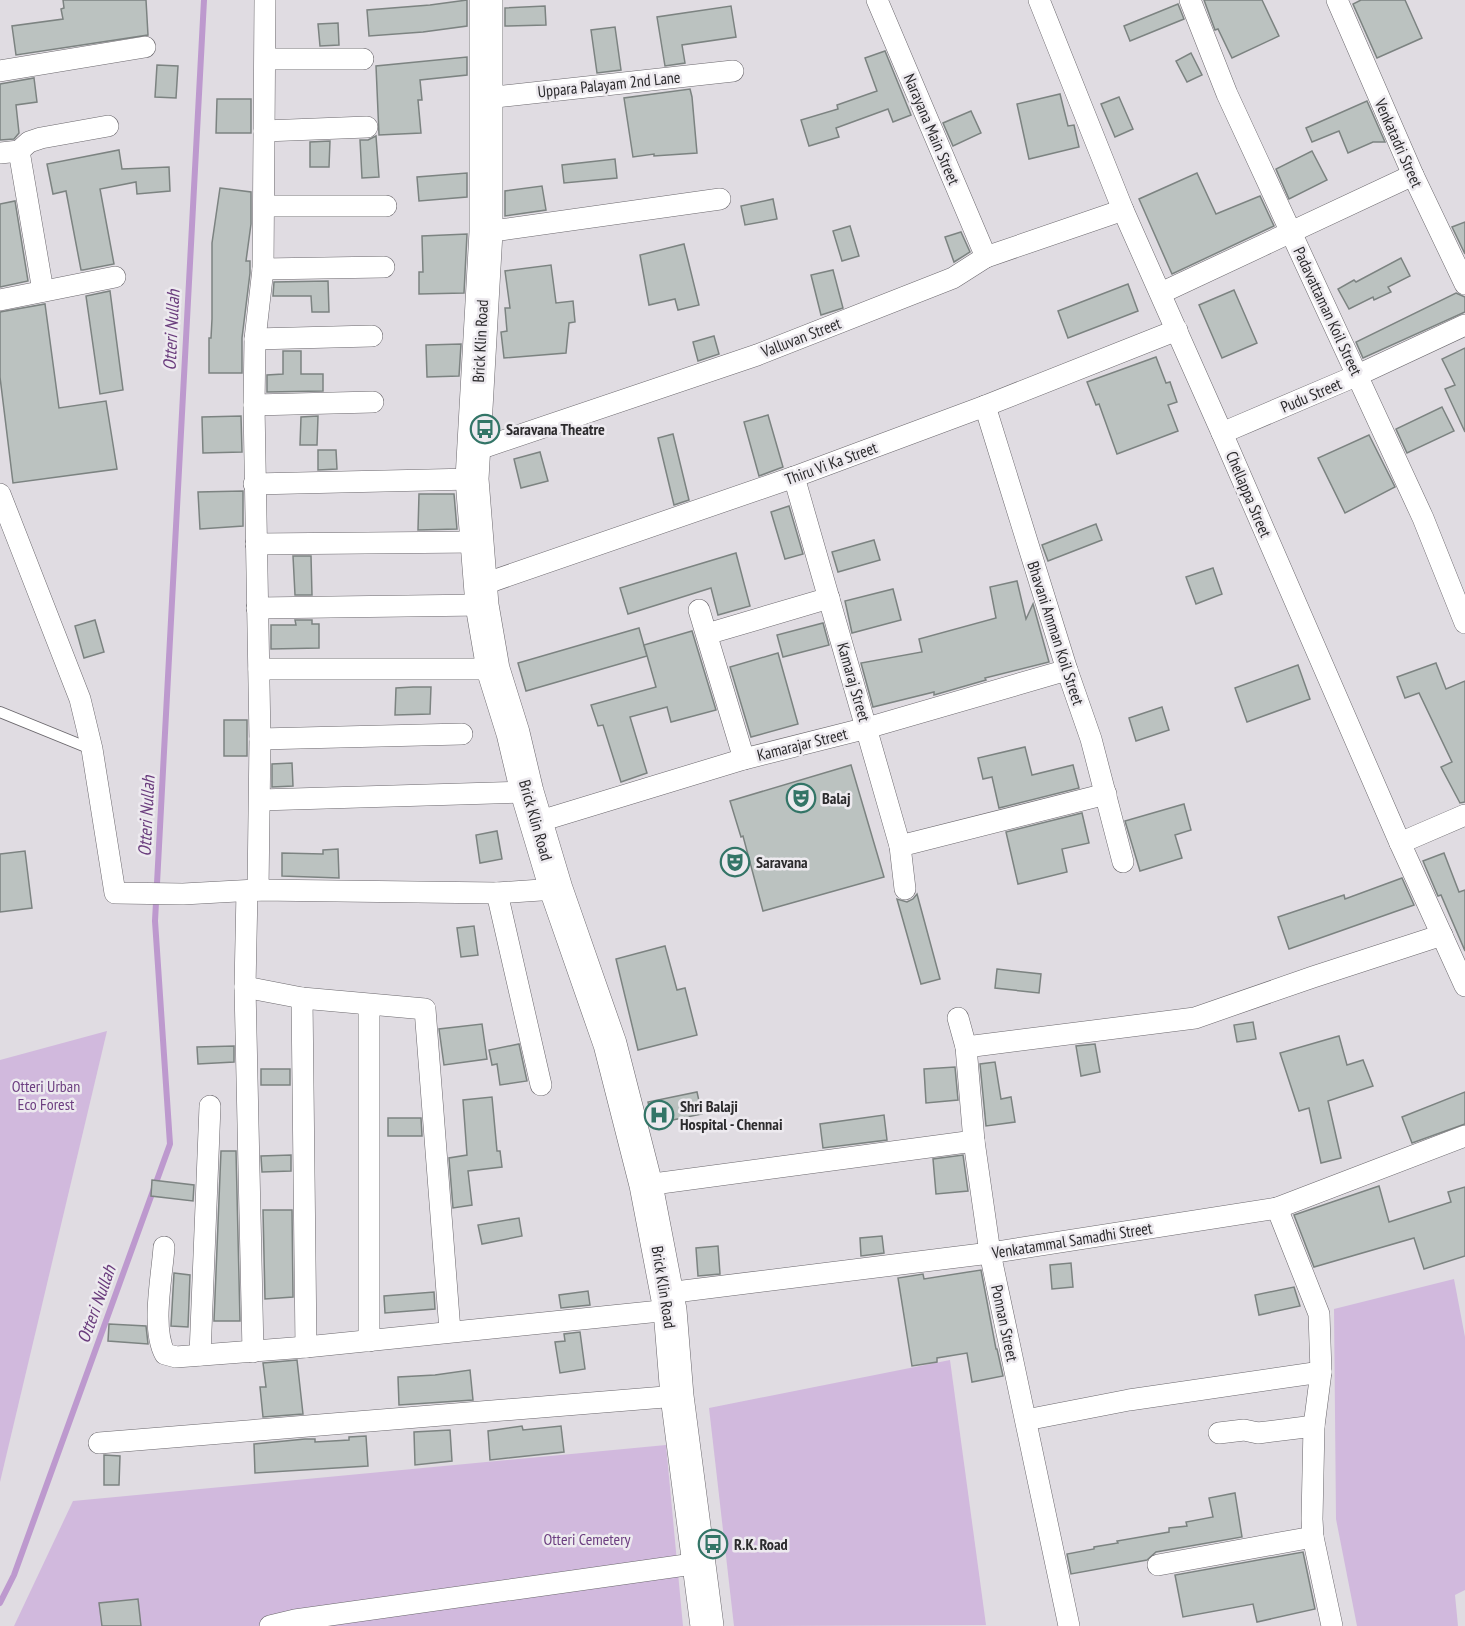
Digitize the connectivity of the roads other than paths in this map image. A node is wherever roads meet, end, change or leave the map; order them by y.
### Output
1 (265, 0) edge
2 (486, 0) edge
3 (877, 0) edge
4 (1039, 0) edge
5 (1190, 0) edge
6 (1337, 0) edge
7 (145, 47) dead end
8 (266, 59) junction
9 (363, 59) dead end
10 (0, 71) edge
11 (733, 71) dead end
12 (486, 98) junction
13 (108, 126) dead end
14 (368, 127) dead end
15 (264, 131) junction
16 (9, 152) edge
17 (1413, 175) junction
18 (720, 199) dead end
19 (264, 206) junction
20 (386, 206) dead end
21 (1123, 210) junction
22 (486, 232) junction
23 (1292, 232) junction
24 (986, 257) junction
25 (384, 267) dead end
26 (263, 269) junction
27 (115, 277) dead end
28 (1465, 284) edge
29 (43, 291) junction
30 (1161, 293) junction
31 (0, 300) edge
32 (1465, 325) edge
33 (1177, 330) junction
34 (372, 336) dead end
35 (255, 339) junction
36 (1358, 375) junction
37 (373, 402) dead end
38 (254, 405) junction
39 (985, 406) junction
40 (1222, 433) junction
41 (472, 465) junction
42 (794, 477) junction
43 (254, 484) junction
44 (0, 495) edge
45 (477, 542) junction
46 (256, 544) junction
47 (482, 595) junction
48 (829, 598) junction
49 (257, 608) junction
50 (699, 610) dead end
51 (1465, 623) edge
52 (707, 634) junction
53 (259, 669) junction
54 (493, 669) junction
55 (1067, 670) junction
56 (0, 712) edge
57 (867, 728) junction
58 (462, 734) dead end
59 (260, 739) junction
60 (92, 749) junction
61 (744, 759) junction
62 (1106, 794) junction
63 (260, 800) junction
64 (532, 807) junction
65 (1465, 815) edge
66 (1400, 843) junction
67 (900, 846) junction
68 (1123, 862) dead end
69 (556, 889) junction
70 (905, 889) dead end
71 (252, 891) junction
72 (497, 893) junction
73 (1442, 935) junction
74 (1465, 986) edge
75 (245, 987) junction
76 (302, 999) junction
77 (369, 1005) junction
78 (958, 1018) dead end
79 (966, 1047) junction
80 (541, 1085) dead end
81 (210, 1106) dead end
82 (1465, 1136) edge
83 (974, 1141) junction
84 (646, 1185) junction
85 (1276, 1208) junction
86 (164, 1247) dead end
87 (990, 1253) junction
88 (668, 1301) junction
89 (450, 1331) junction
90 (369, 1341) junction
91 (306, 1347) junction
92 (254, 1352) junction
93 (200, 1355) junction
94 (1321, 1372) junction
95 (677, 1396) junction
96 (1026, 1419) junction
97 (1314, 1426) junction
98 (1219, 1433) dead end
99 (99, 1443) dead end
100 (1313, 1537) junction
101 (700, 1563) junction
102 (1158, 1565) dead end
103 (270, 1626) edge
104 (707, 1626) edge
105 (1069, 1626) edge
106 (1332, 1626) edge

1 - 8 street
2 - 12 main road, Brick Klin Road
3 - 24 street, Narayana Main Street
4 - 21 street, Chellappa Street
5 - 23 street, Padavattaman Koil Street
6 - 17 street, Venkatadri Street
7 - 10 street
8 - 9 street
8 - 15 street
11 - 12 street, Uppara Palayam 2nd Lane
12 - 22 main road, Brick Klin Road
13 - 16 street
14 - 15 street
15 - 19 street
16 - 29 street
17 - 23 street
17 - 28 street, Venkatadri Street
18 - 22 street
19 - 20 street
19 - 26 street
21 - 24 street, Valluvan Street
21 - 30 street, Chellappa Street
22 - 41 main road, Brick Klin Road
23 - 30 street
23 - 36 street, Padavattaman Koil Street
24 - 41 street, Valluvan Street
25 - 26 street
26 - 35 street
27 - 29 street
29 - 31 street
30 - 33 street, Chellappa Street
32 - 36 street, Pudu Street
33 - 39 street, Thiru Vi Ka Street
33 - 40 street, Chellappa Street
34 - 35 street
35 - 38 street
36 - 40 street, Pudu Street
36 - 51 street, Padavattaman Koil Street
37 - 38 street
38 - 43 street
39 - 42 street, Thiru Vi Ka Street
39 - 55 street, Bhavani Amman Koil Street
40 - 66 street, Chellappa Street
41 - 43 street, Valluvan Street
41 - 45 main road, Brick Klin Road
42 - 47 street, Thiru Vi Ka Street
42 - 48 street, Kamaraj Street
43 - 46 street
44 - 60 street
45 - 46 street
45 - 47 main road, Brick Klin Road
46 - 49 street
47 - 49 street, Thiru Vi Ka Street
47 - 54 main road, Brick Klin Road
48 - 52 street
48 - 57 street, Kamaraj Street
49 - 53 street
50 - 52 street
52 - 61 street
53 - 54 street
53 - 59 street
54 - 64 main road, Brick Klin Road
55 - 57 street, Kamarajar Street
55 - 62 street, Bhavani Amman Koil Street
56 - 60 lane
57 - 61 street, Kamarajar Street
57 - 67 street, Kamaraj Street
58 - 59 street
59 - 63 street
60 - 71 street
61 - 64 street, Kamarajar Street
62 - 67 street
62 - 68 street, Bhavani Amman Koil Street
63 - 64 street, Kamarajar Street
63 - 71 street
64 - 69 main road, Brick Klin Road
65 - 66 street
66 - 73 street, Chellappa Street
67 - 70 street, Kamaraj Street
69 - 72 street
69 - 84 main road, Brick Klin Road
71 - 72 street
71 - 75 street
72 - 80 street
73 - 74 street, Chellappa Street
73 - 79 street
75 - 76 street
75 - 92 street
76 - 77 street
76 - 91 street
77 - 89 street
77 - 90 street
78 - 79 street, Ponnan Street
79 - 83 street, Ponnan Street
81 - 93 street
82 - 85 street, Venkatammal Samadhi Street
83 - 84 street
83 - 87 street, Ponnan Street
84 - 88 main road, Brick Klin Road
85 - 87 street, Venkatammal Samadhi Street
85 - 94 street
86 - 93 street, Venkatammal Samadhi Street
87 - 88 street, Venkatammal Samadhi Street
87 - 96 street, Ponnan Street
88 - 89 street, Venkatammal Samadhi Street
88 - 95 main road, Brick Klin Road
89 - 90 street, Venkatammal Samadhi Street
90 - 91 street, Venkatammal Samadhi Street
91 - 92 street, Venkatammal Samadhi Street
92 - 93 street, Venkatammal Samadhi Street
94 - 96 street
94 - 97 street
95 - 99 street
95 - 101 main road, Brick Klin Road
96 - 105 street, Ponnan Street
97 - 98 street
97 - 100 street
100 - 102 street
100 - 106 street
101 - 103 street
101 - 104 main road, Brick Klin Road

